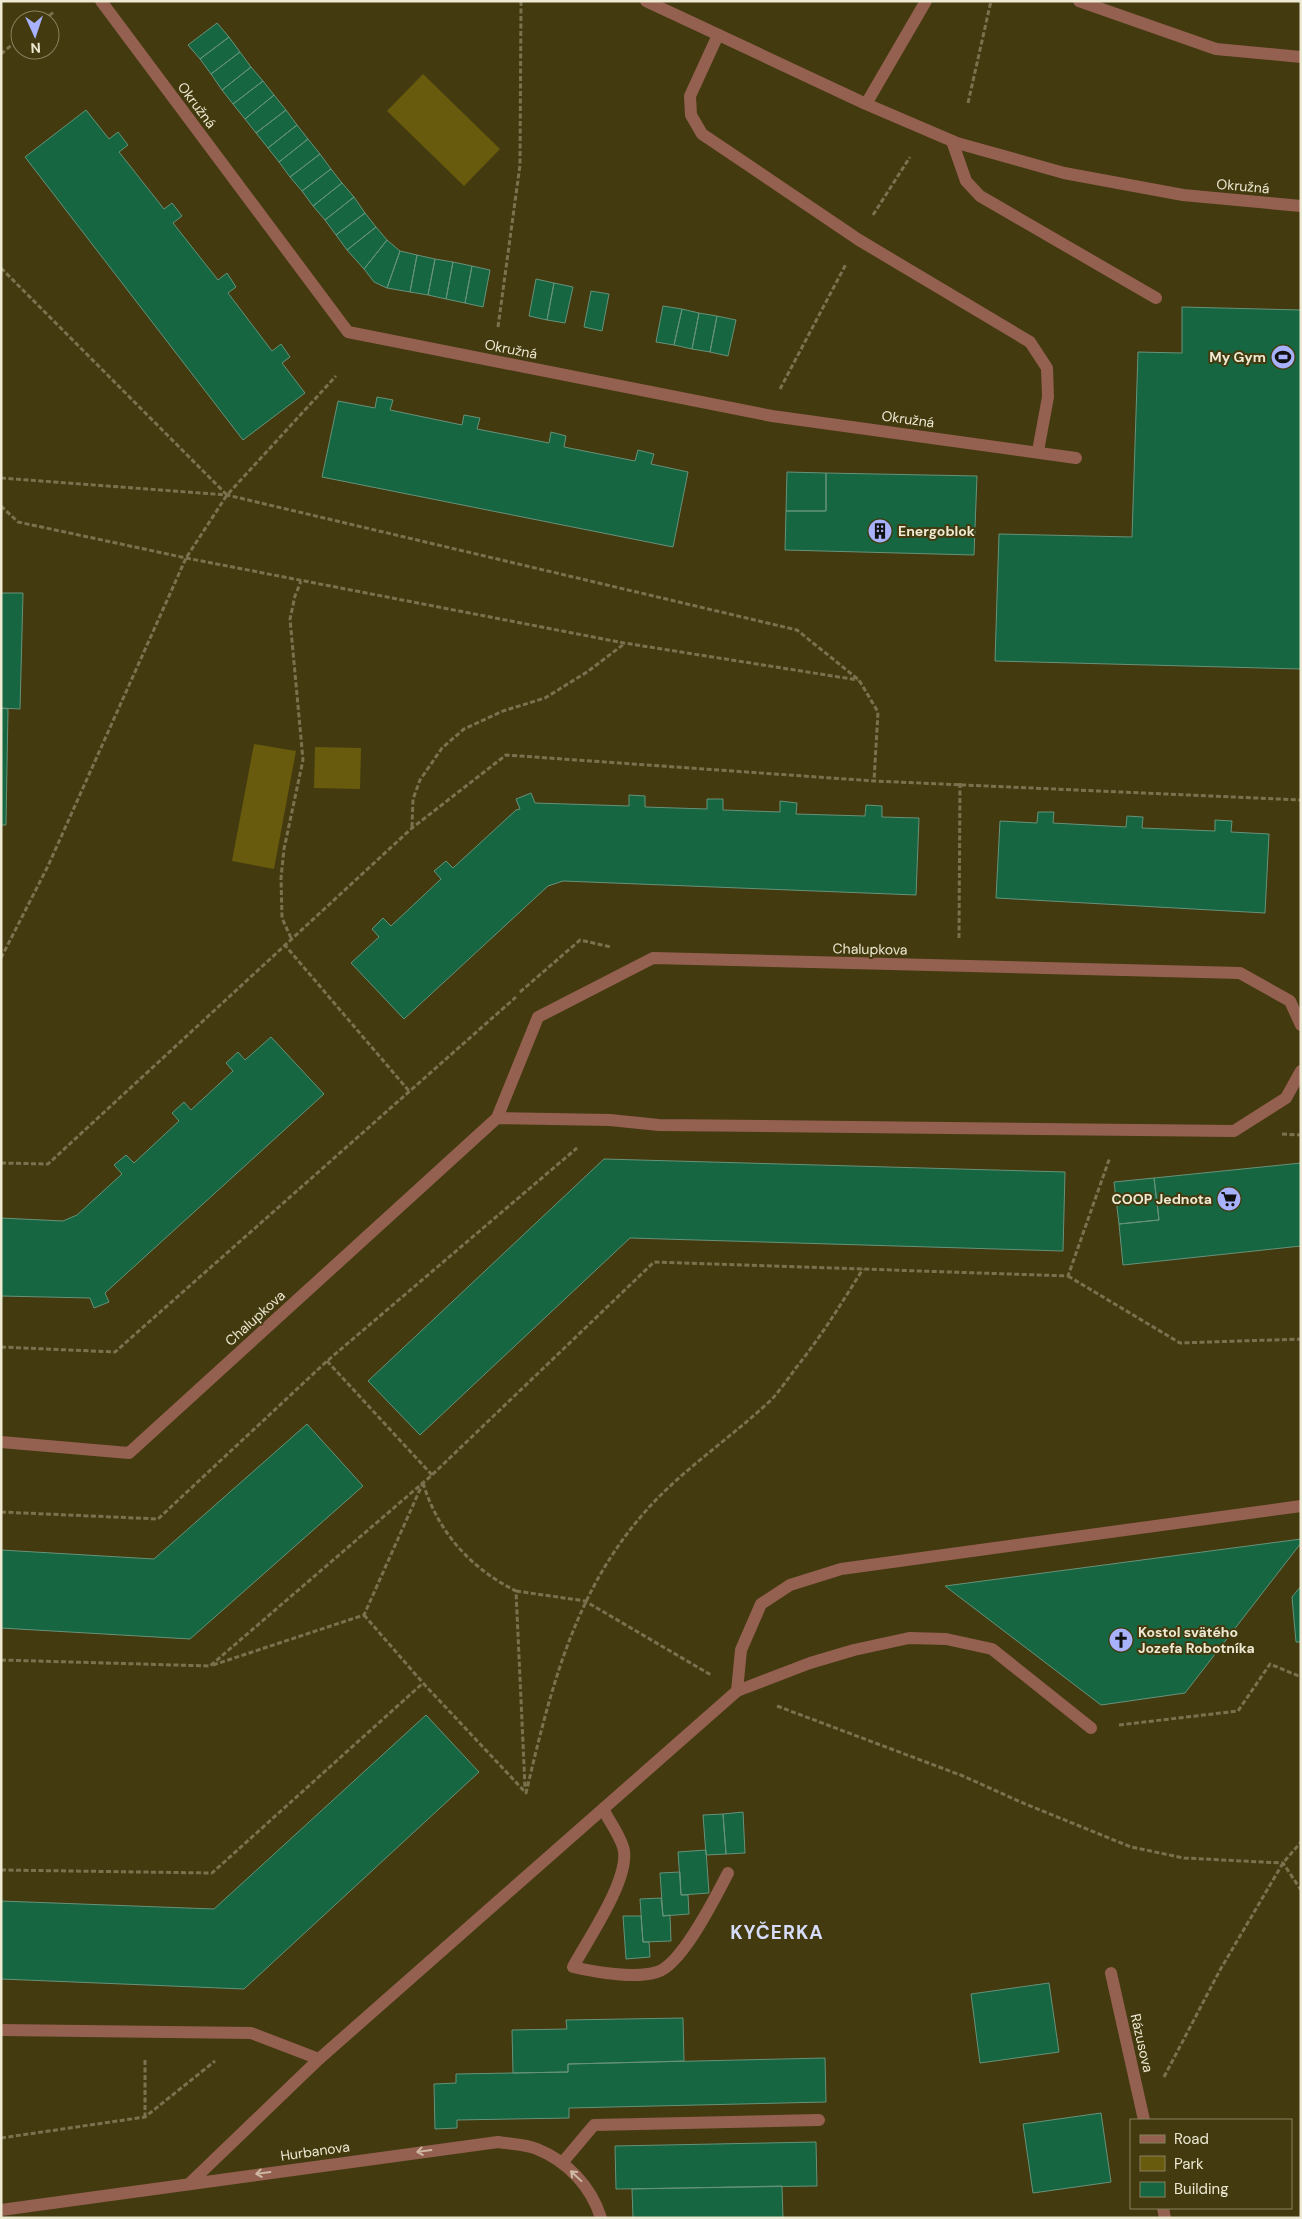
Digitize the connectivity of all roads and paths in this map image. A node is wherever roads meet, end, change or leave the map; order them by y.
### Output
1 (100, 1) edge
2 (522, 1) edge
3 (646, 1) edge
4 (926, 1) edge
5 (991, 1) edge
6 (1080, 1) edge
7 (718, 35) junction
8 (1301, 57) edge
9 (968, 103) dead end
10 (866, 104) junction
11 (952, 141) junction
12 (910, 157) dead end
13 (1301, 206) edge
14 (859, 240) junction
15 (1, 268) edge
16 (1156, 298) dead end
17 (498, 327) dead end
18 (336, 376) dead end
19 (772, 416) junction
20 (1038, 451) junction
21 (1076, 458) dead end
22 (1, 478) edge
23 (226, 495) junction
24 (1, 506) edge
25 (186, 558) junction
26 (301, 581) junction
27 (624, 643) junction
28 (859, 680) junction
29 (874, 781) junction
30 (960, 783) junction
31 (1301, 800) edge
32 (412, 828) junction
33 (291, 938) junction
34 (284, 944) junction
35 (1, 958) edge
36 (653, 958) junction
37 (959, 966) junction
38 (1301, 993) edge
39 (1290, 1001) junction
40 (1301, 1025) edge
41 (1301, 1072) edge
42 (409, 1091) junction
43 (496, 1118) junction
44 (610, 1120) junction
45 (1120, 1130) junction
46 (1, 1163) edge
47 (863, 1269) junction
48 (1068, 1276) junction
49 (1301, 1339) edge
50 (1, 1347) edge
51 (327, 1361) junction
52 (1, 1442) edge
53 (432, 1475) junction
54 (423, 1483) junction
55 (1301, 1506) edge
56 (1, 1512) edge
57 (516, 1591) junction
58 (584, 1601) junction
59 (364, 1615) junction
60 (1, 1660) edge
61 (210, 1666) junction
62 (1301, 1677) edge
63 (423, 1682) junction
64 (738, 1691) junction
65 (1092, 1728) joint
66 (526, 1793) junction
67 (603, 1809) junction
68 (1301, 1842) edge
69 (1284, 1863) junction
70 (1, 1870) edge
71 (728, 1872) dead end
72 (1301, 1890) edge
73 (1111, 1973) dead end
74 (1, 2030) edge
75 (144, 2033) junction
76 (251, 2033) junction
77 (319, 2059) junction
78 (145, 2117) junction
79 (1144, 2119) edge
80 (819, 2120) dead end
81 (1, 2138) edge
82 (562, 2163) junction
83 (190, 2183) junction
84 (1, 2210) edge
85 (601, 2218) edge

1 - 19 street, Okružná
2 - 17 path
3 - 7 street, Okružná
4 - 10 street
5 - 9 path
6 - 8 street
7 - 10 street, Okružná
7 - 14 street
10 - 11 street, Okružná
11 - 13 street, Okružná
11 - 16 street
12 - 14 path
14 - 19 path
14 - 20 street
15 - 23 path
18 - 23 path
19 - 20 street, Okružná
20 - 21 street, Okružná
22 - 23 path
23 - 25 path
23 - 28 path
24 - 25 path
25 - 26 path
25 - 35 path
26 - 27 path
26 - 33 path
27 - 28 path
27 - 32 path
28 - 29 path
29 - 30 path
29 - 32 path
30 - 31 path
30 - 37 path
32 - 33 path
33 - 34 path
34 - 42 path
34 - 46 path
36 - 37 street, Chalupkova
36 - 42 path
36 - 43 street, Chalupkova
37 - 39 street, Chalupkova
38 - 39 street
39 - 40 street
41 - 45 street
42 - 50 path
43 - 44 street
43 - 52 street, Chalupkova
44 - 45 street
44 - 51 path
45 - 48 path
47 - 48 path
47 - 53 path
47 - 58 path
48 - 49 path
51 - 53 path
51 - 56 path
53 - 54 path
54 - 57 path
54 - 59 path
54 - 61 path
55 - 64 street
57 - 58 path
57 - 66 path
58 - 64 path
58 - 66 path
59 - 61 path
59 - 63 path
60 - 61 path
62 - 65 path
63 - 66 path
63 - 70 path
64 - 65 street
64 - 67 street
64 - 69 path
67 - 71 street
67 - 77 street
68 - 69 path
69 - 72 path
69 - 79 path
73 - 79 street, Rázusova
74 - 75 street
75 - 76 street
75 - 78 path
76 - 77 street
76 - 78 path
77 - 83 street
78 - 81 path
80 - 82 street
82 -> 83 street, Hurbanova
85 -> 82 street, Hurbanova
83 - 84 street, Hurbanova

